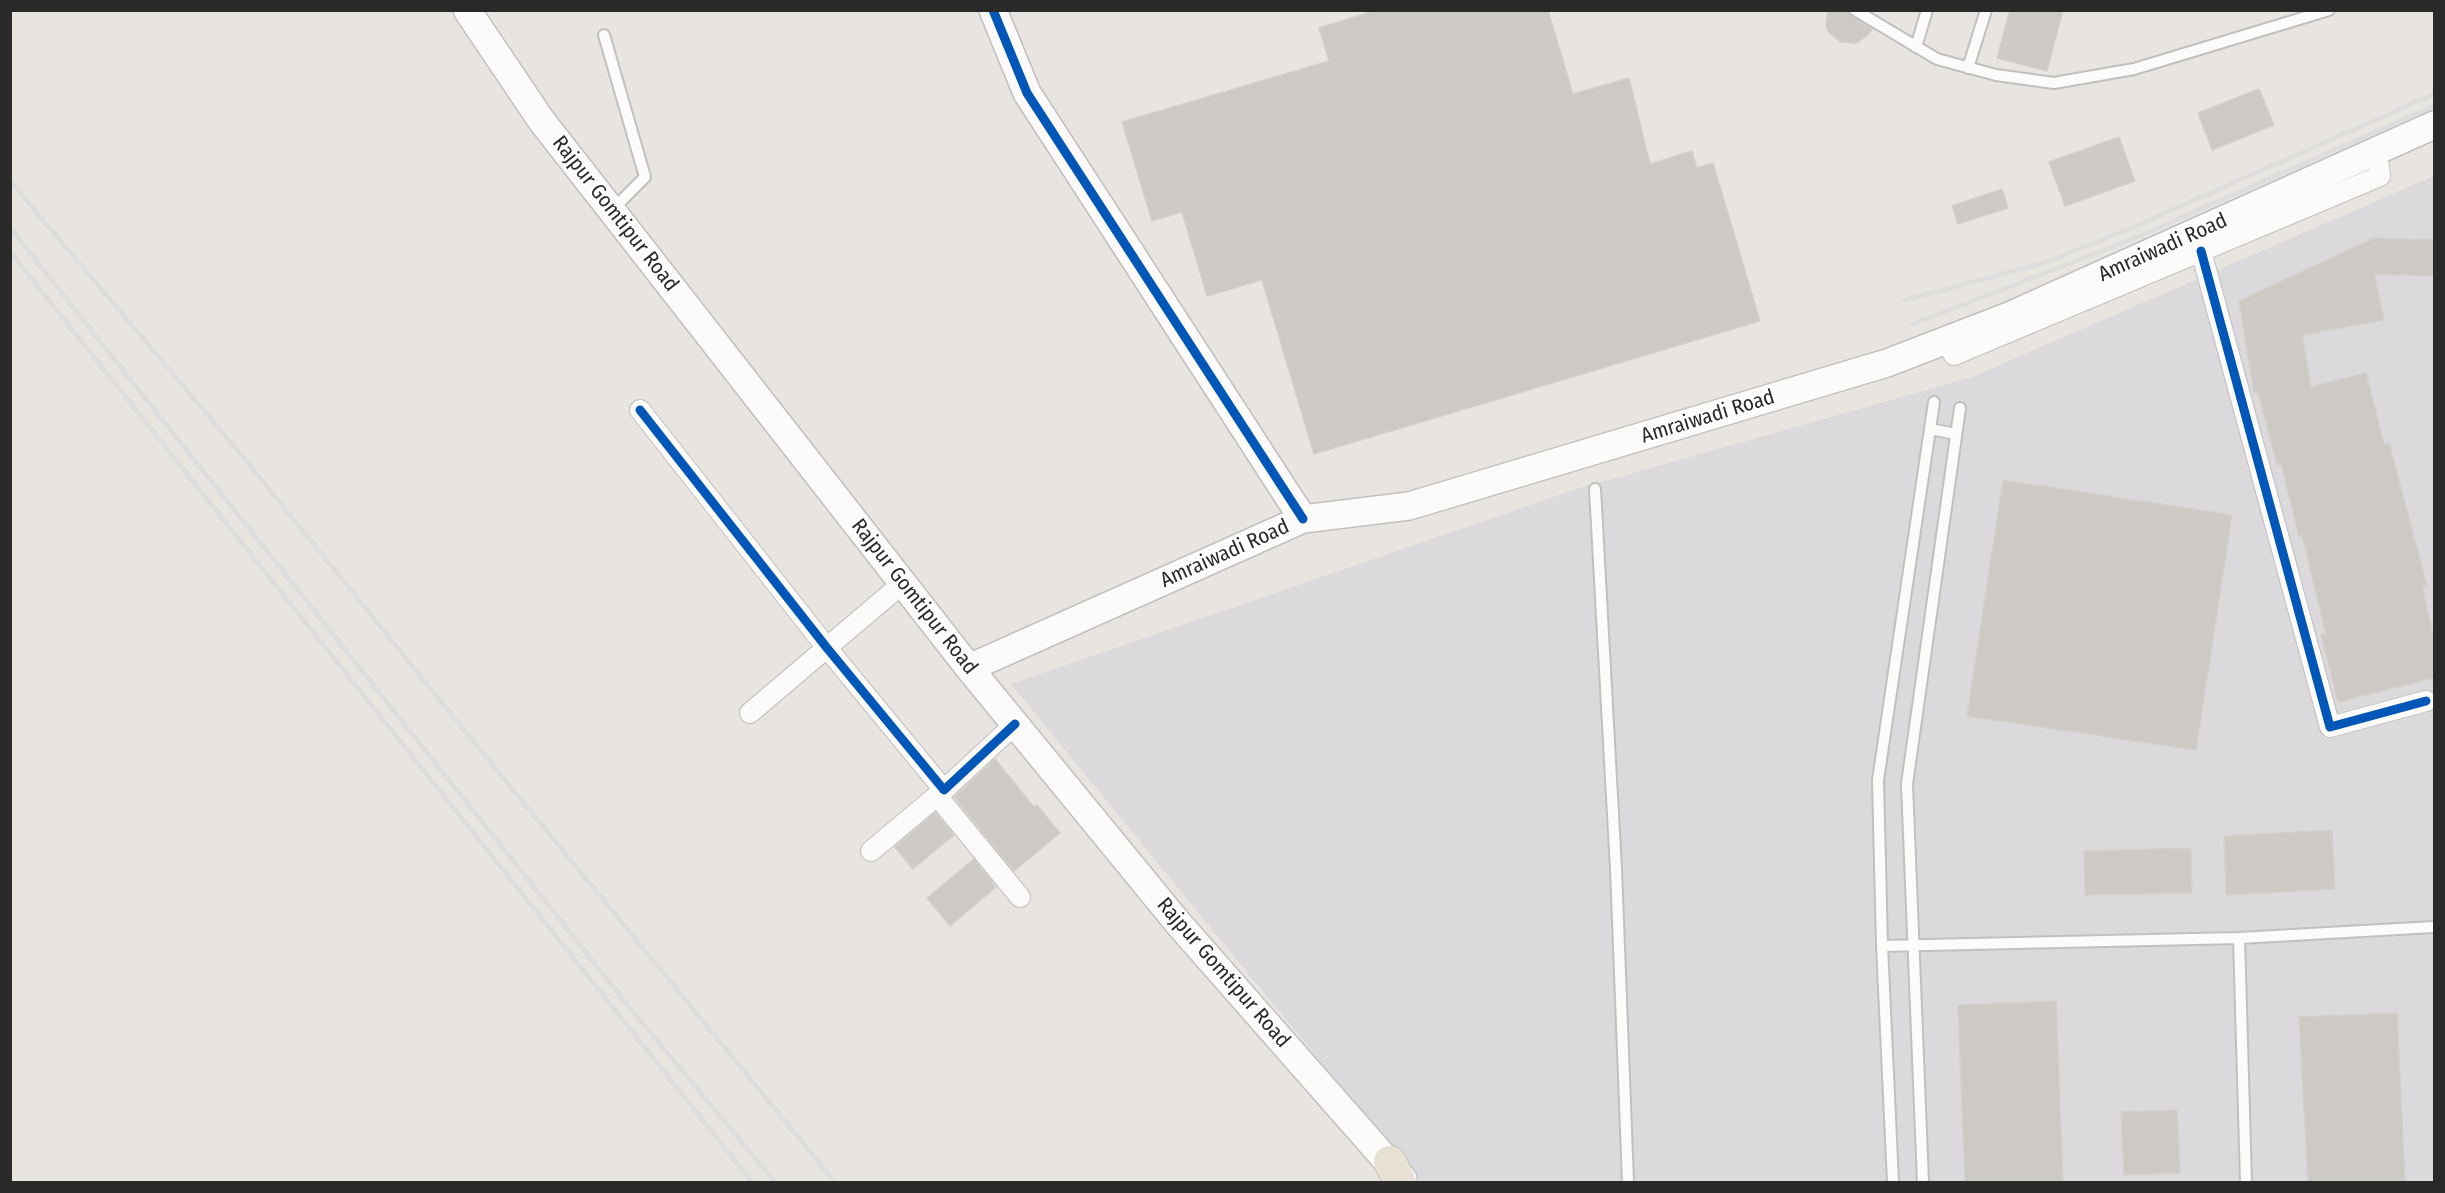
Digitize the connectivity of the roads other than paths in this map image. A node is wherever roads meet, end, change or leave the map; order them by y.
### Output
1 (467, 10) edge
2 (1855, 10) edge
3 (1927, 10) edge
4 (1986, 10) edge
5 (2330, 10) edge
6 (989, 14) edge
7 (604, 35) dead end
8 (1916, 47) junction
9 (1968, 68) junction
10 (2434, 125) edge
11 (2377, 152) junction
12 (612, 210) junction
13 (2201, 251) junction
14 (1946, 341) junction
15 (1934, 402) dead end
16 (1960, 408) dead end
17 (640, 410) dead end
18 (1930, 429) junction
19 (1956, 434) junction
20 (1595, 489) dead end
21 (1303, 519) junction
22 (903, 583) junction
23 (827, 648) junction
24 (969, 668) junction
25 (2426, 701) dead end
26 (750, 713) dead end
27 (1015, 724) junction
28 (941, 794) junction
29 (871, 851) dead end
30 (1020, 897) dead end
31 (2434, 927) edge
32 (2239, 938) junction
33 (1912, 945) junction
34 (1882, 946) junction
35 (1395, 1177) edge
36 (1628, 1182) edge
37 (1893, 1182) edge
38 (1923, 1182) edge
39 (2246, 1182) edge

1 - 12 main road, Rajpur Gomtipur Road
2 - 8 lane
3 - 8 lane
4 - 9 lane
5 - 9 lane
6 - 21 main road
7 - 12 lane
8 - 9 lane
10 - 11 main road, Amraiwadi Road
11 - 13 street
11 - 14 main road, Amraiwadi Road
12 - 22 main road, Rajpur Gomtipur Road
13 - 14 street
13 - 25 street
14 - 21 main road, Amraiwadi Road
15 - 18 lane
16 - 19 lane
17 - 23 street
18 - 19 lane
18 - 34 lane
19 - 33 lane
20 - 36 lane
21 - 24 main road, Amraiwadi Road
22 - 23 street
22 - 24 main road, Rajpur Gomtipur Road
23 - 26 street
23 - 28 street
24 - 27 main road, Rajpur Gomtipur Road
27 - 28 street
27 - 35 main road, Rajpur Gomtipur Road
28 - 29 street
28 - 30 street
31 - 32 lane
32 - 33 lane
32 - 39 lane
33 - 34 lane
33 - 38 lane
34 - 37 lane

